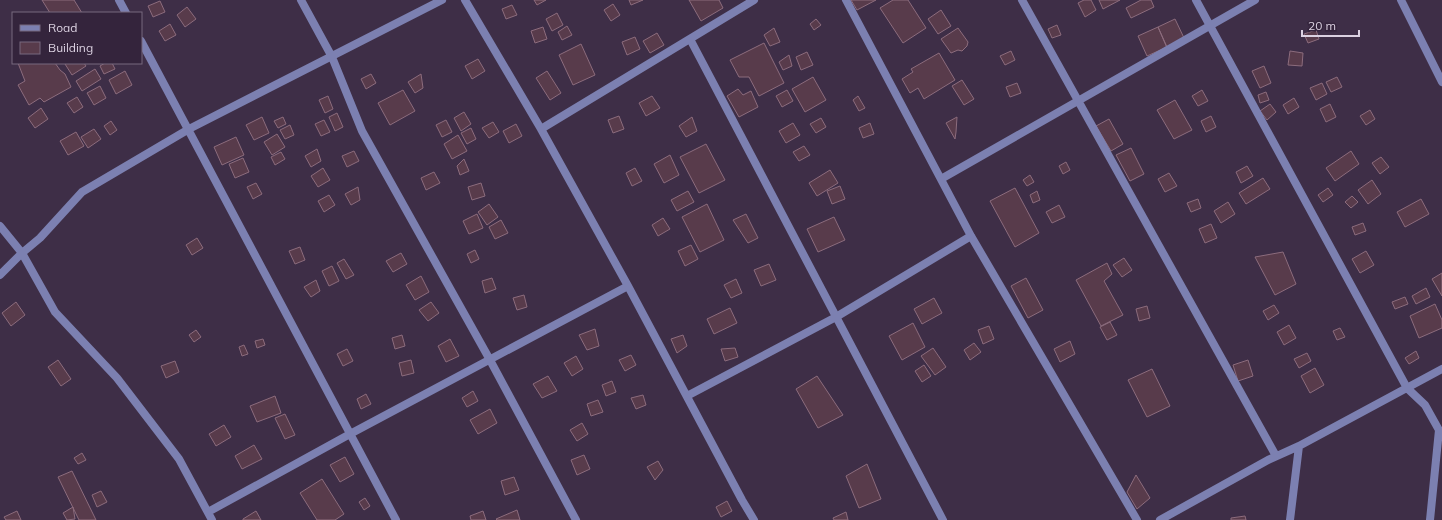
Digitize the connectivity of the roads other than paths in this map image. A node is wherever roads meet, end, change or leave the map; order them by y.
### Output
1 (119, 0) edge
2 (301, 0) edge
3 (442, 0) edge
4 (465, 0) edge
5 (754, 0) edge
6 (846, 0) edge
7 (1022, 0) edge
8 (1196, 0) edge
9 (1255, 0) edge
10 (1401, 0) edge
11 (125, 12) edge
12 (1211, 26) junction
13 (690, 39) junction
14 (142, 43) edge
15 (332, 57) junction
16 (1442, 82) edge
17 (1078, 100) junction
18 (189, 129) junction
19 (541, 129) junction
20 (941, 179) junction
21 (0, 226) edge
22 (971, 236) junction
23 (22, 253) junction
24 (0, 275) edge
25 (628, 286) junction
26 (836, 317) junction
27 (490, 360) junction
28 (1442, 369) edge
29 (1407, 388) junction
30 (687, 396) junction
31 (1440, 430) edge
32 (350, 434) junction
33 (1299, 446) junction
34 (1276, 456) junction
35 (210, 516) edge
36 (396, 520) edge
37 (576, 520) edge
38 (754, 520) edge
39 (943, 520) edge
40 (1136, 520) edge
41 (1160, 520) edge
42 (1290, 520) edge
43 (1430, 520) edge

1 - 11 street
2 - 15 street
3 - 15 street
4 - 19 street
5 - 13 street
6 - 20 street
7 - 17 street
8 - 12 street
9 - 12 street
10 - 16 street
12 - 17 street
12 - 29 street
13 - 19 street
13 - 26 street
14 - 18 street
15 - 18 street
15 - 27 street
17 - 20 street
17 - 34 street
18 - 23 street
18 - 32 street
19 - 25 street
20 - 22 street
21 - 23 street
22 - 26 street
22 - 40 street
23 - 24 street
23 - 35 street
25 - 27 street
25 - 30 street
26 - 30 street
26 - 39 street
27 - 32 street
27 - 37 street
28 - 29 street
29 - 31 street
29 - 33 street
30 - 38 street
31 - 43 street
32 - 35 street
32 - 36 street
33 - 34 street
33 - 42 street
34 - 41 street

